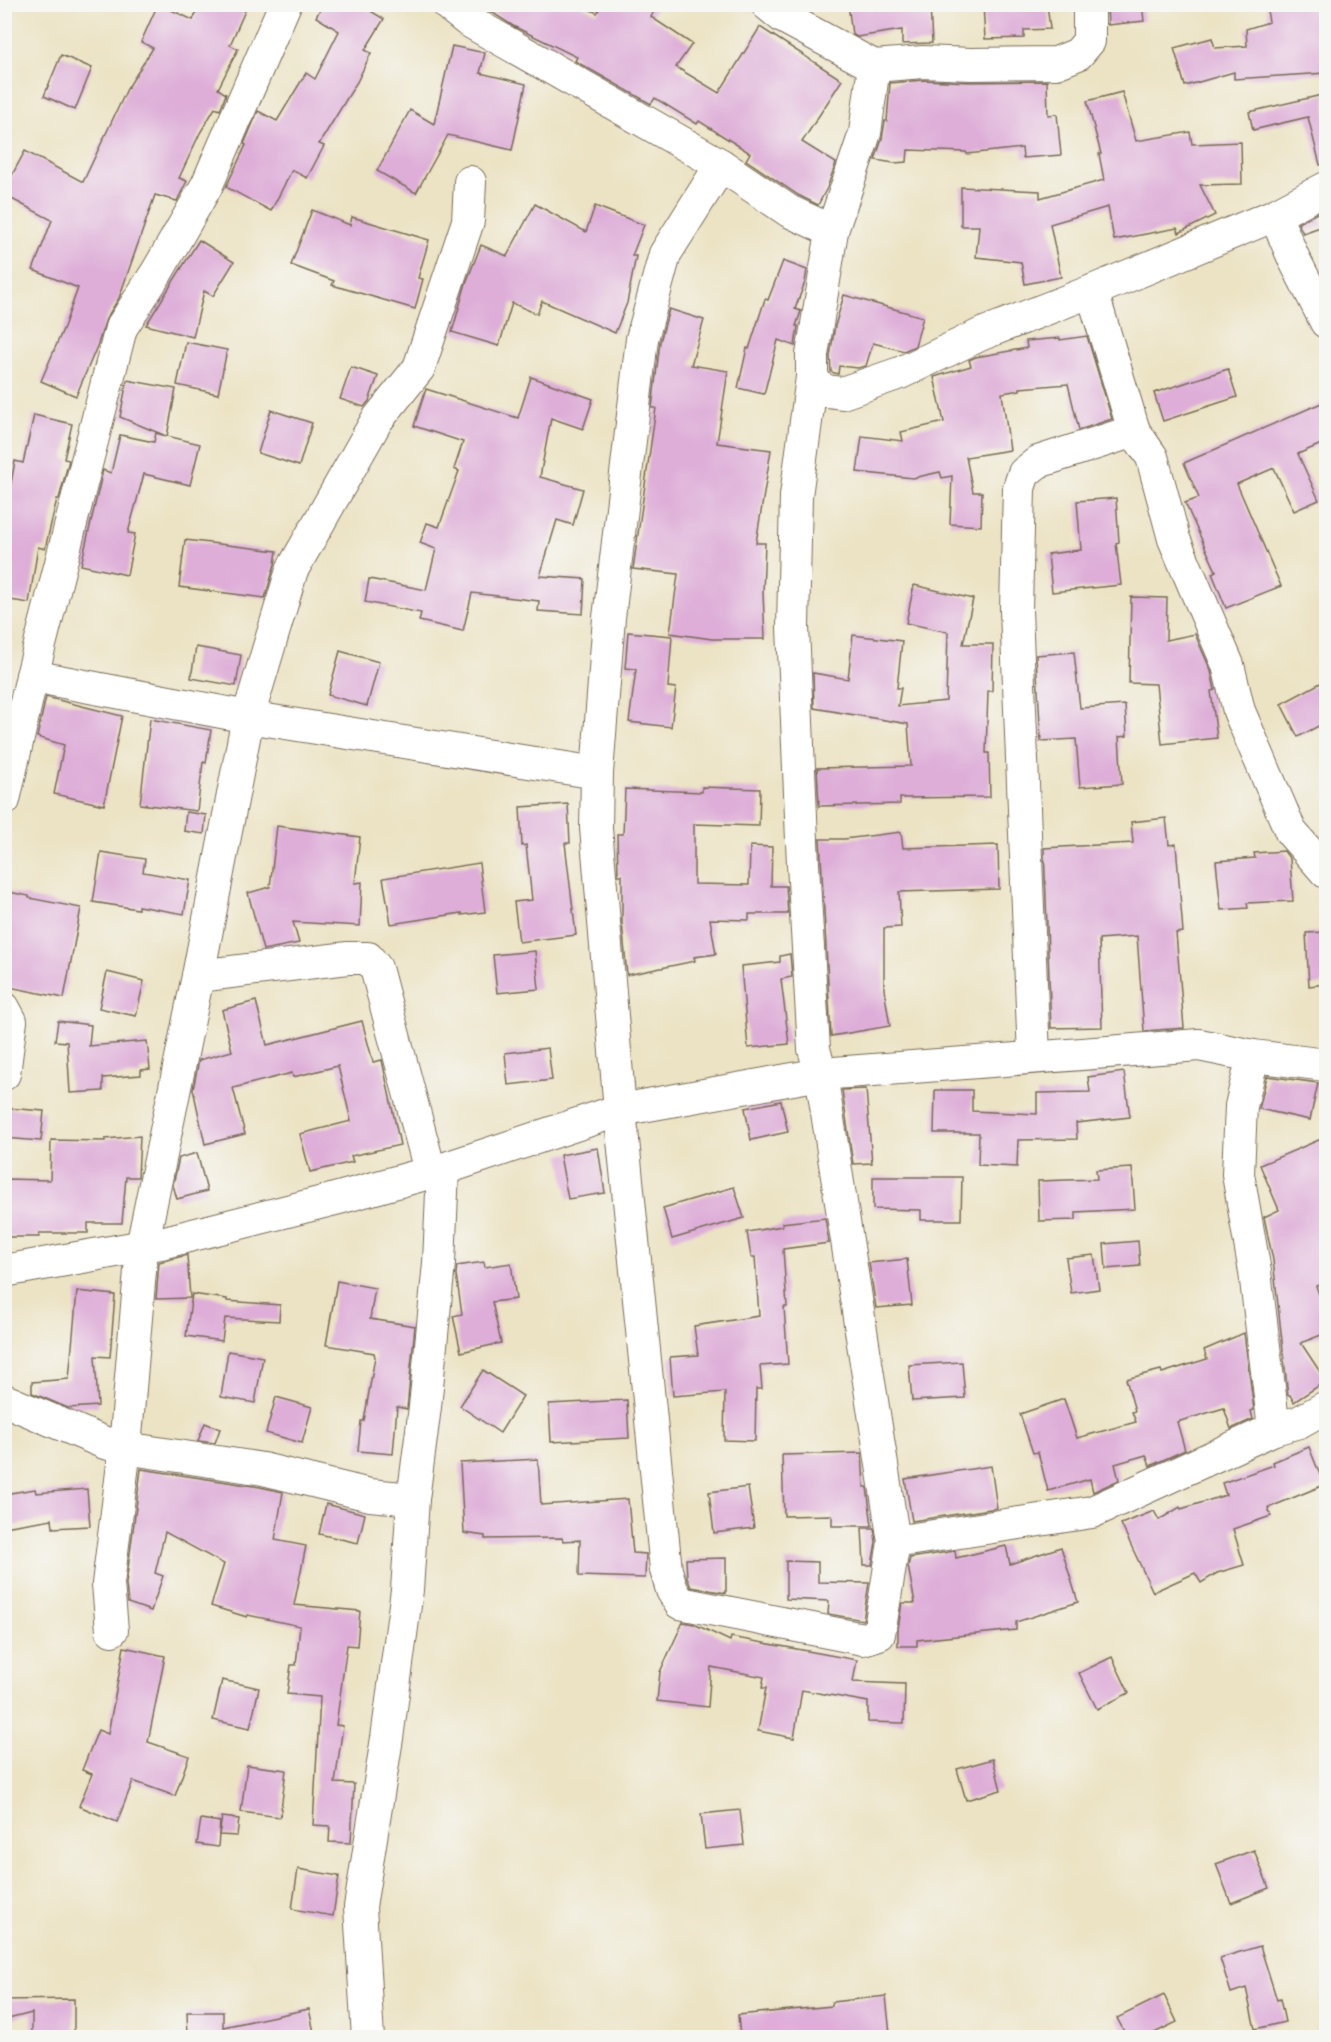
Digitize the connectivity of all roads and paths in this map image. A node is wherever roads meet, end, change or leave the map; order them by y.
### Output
1 (285, 4) edge
2 (447, 4) edge
3 (767, 4) edge
4 (1089, 4) edge
5 (874, 66) junction
6 (721, 165) junction
7 (470, 182) dead end
8 (1326, 188) edge
9 (1275, 215) junction
10 (832, 231) junction
11 (1092, 291) junction
12 (1326, 322) edge
13 (812, 377) junction
14 (1134, 431) junction
15 (32, 676) junction
16 (248, 717) junction
17 (597, 773) junction
18 (4, 800) edge
19 (1326, 872) edge
20 (198, 975) junction
21 (4, 1008) edge
22 (1253, 1056) junction
23 (1034, 1057) junction
24 (1326, 1065) edge
25 (4, 1074) edge
26 (821, 1074) junction
27 (620, 1110) junction
28 (437, 1170) junction
29 (142, 1247) junction
30 (4, 1270) edge
31 (4, 1401) edge
32 (1326, 1407) edge
33 (1274, 1429) junction
34 (125, 1448) junction
35 (413, 1499) junction
36 (894, 1542) junction
37 (112, 1630) dead end
38 (368, 2037) edge

1 - 15 street
2 - 6 street
3 - 5 street
4 - 5 street
5 - 10 street
6 - 10 street
6 - 17 street
7 - 16 street
8 - 9 street
9 - 11 street
9 - 12 street
10 - 13 street
11 - 13 street
11 - 14 street
13 - 26 street
14 - 19 street
14 - 23 street
15 - 16 street
15 - 18 street
16 - 17 street
16 - 20 street
17 - 27 street
20 - 28 street
20 - 29 street
21 - 25 street
22 - 23 street
22 - 24 street
22 - 33 street
23 - 26 street
26 - 27 street
26 - 36 street
27 - 28 street
27 - 36 street
28 - 29 street
28 - 35 street
29 - 30 street
29 - 34 street
31 - 34 street
32 - 33 street
33 - 36 street
34 - 35 street
34 - 37 street
35 - 38 street

